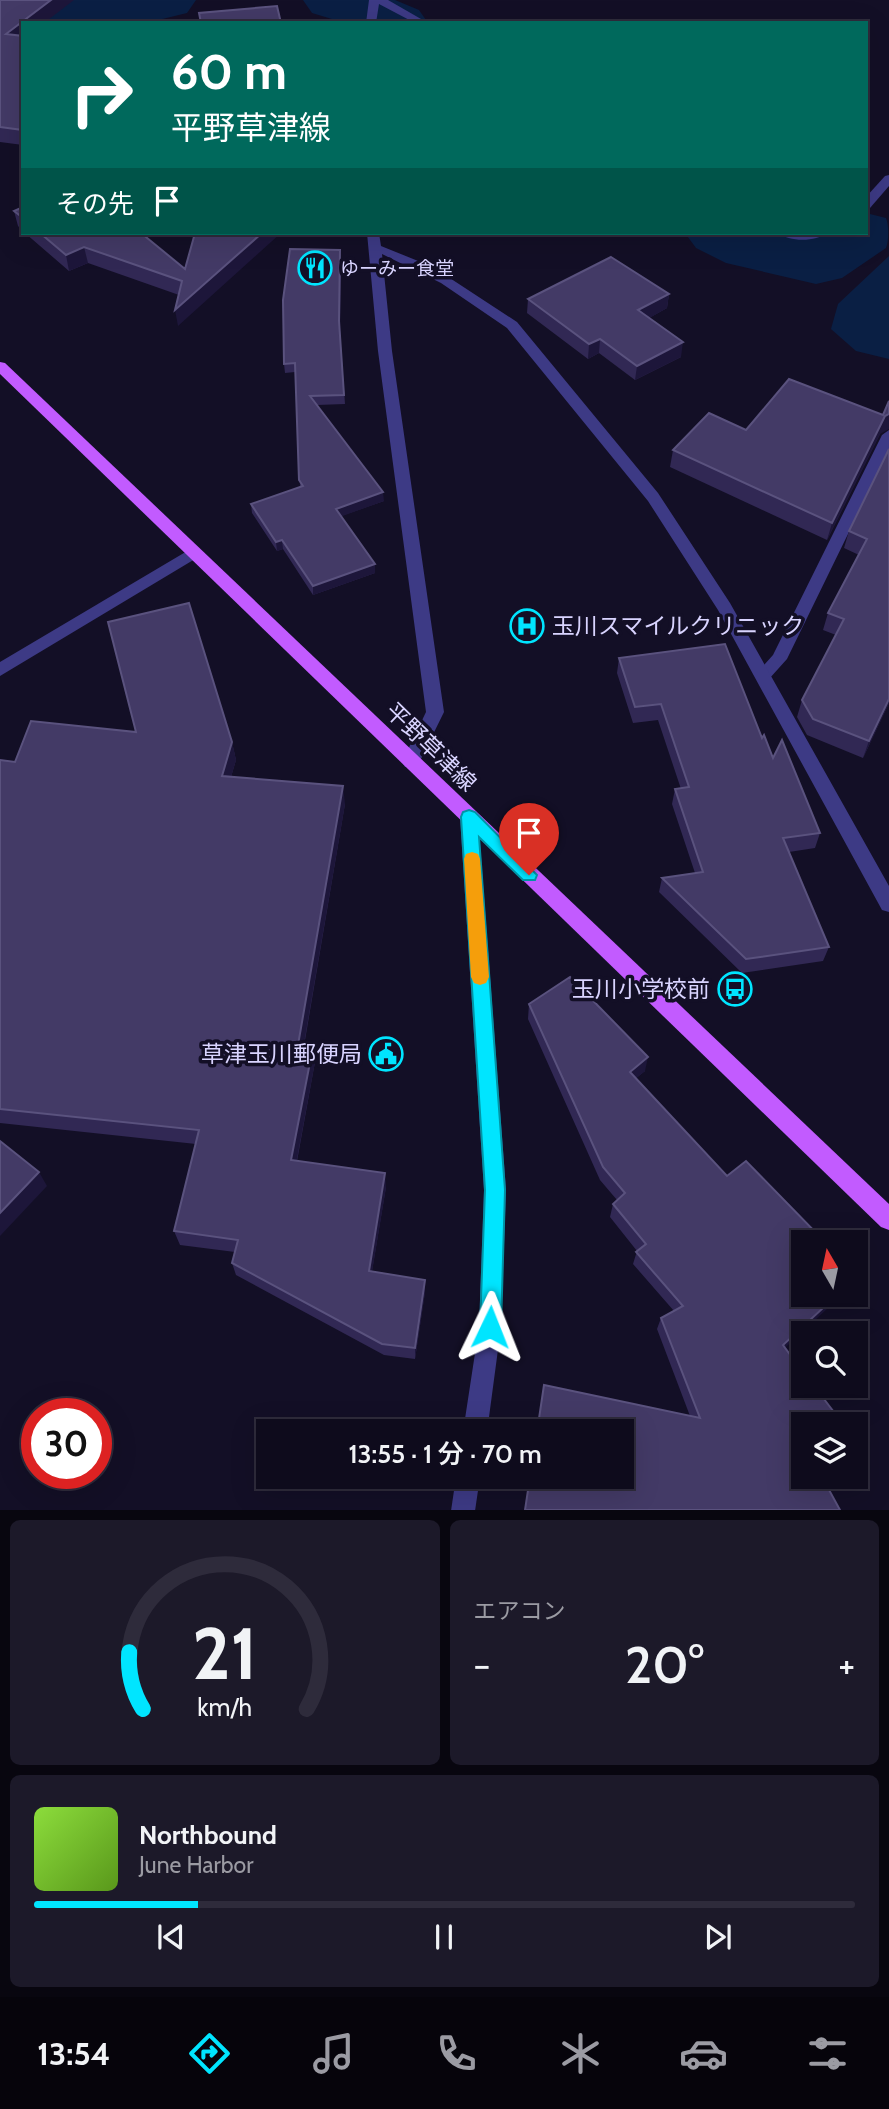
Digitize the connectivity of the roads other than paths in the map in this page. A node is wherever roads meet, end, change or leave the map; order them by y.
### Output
1 (375, 2) edge
2 (371, 20) edge
3 (418, 21) edge
4 (889, 179) edge
5 (868, 203) edge
6 (373, 240) edge
7 (0, 366) edge
8 (889, 435) edge
9 (194, 552) junction
10 (0, 670) edge
11 (763, 675) junction
12 (411, 762) junction
13 (469, 817) junction
14 (889, 904) edge
15 (889, 1219) edge
16 (477, 1419) edge
17 (466, 1489) edge
18 (463, 1510) edge

1 - 2 street
1 - 3 street
4 - 5 street
6 - 11 street
6 - 12 street
7 - 9 main road, 平野草津線
8 - 11 street
9 - 10 street
9 - 12 main road, 平野草津線
11 - 14 street
12 - 13 main road, 平野草津線
13 - 15 main road, 平野草津線
13 - 16 street
17 - 18 street

